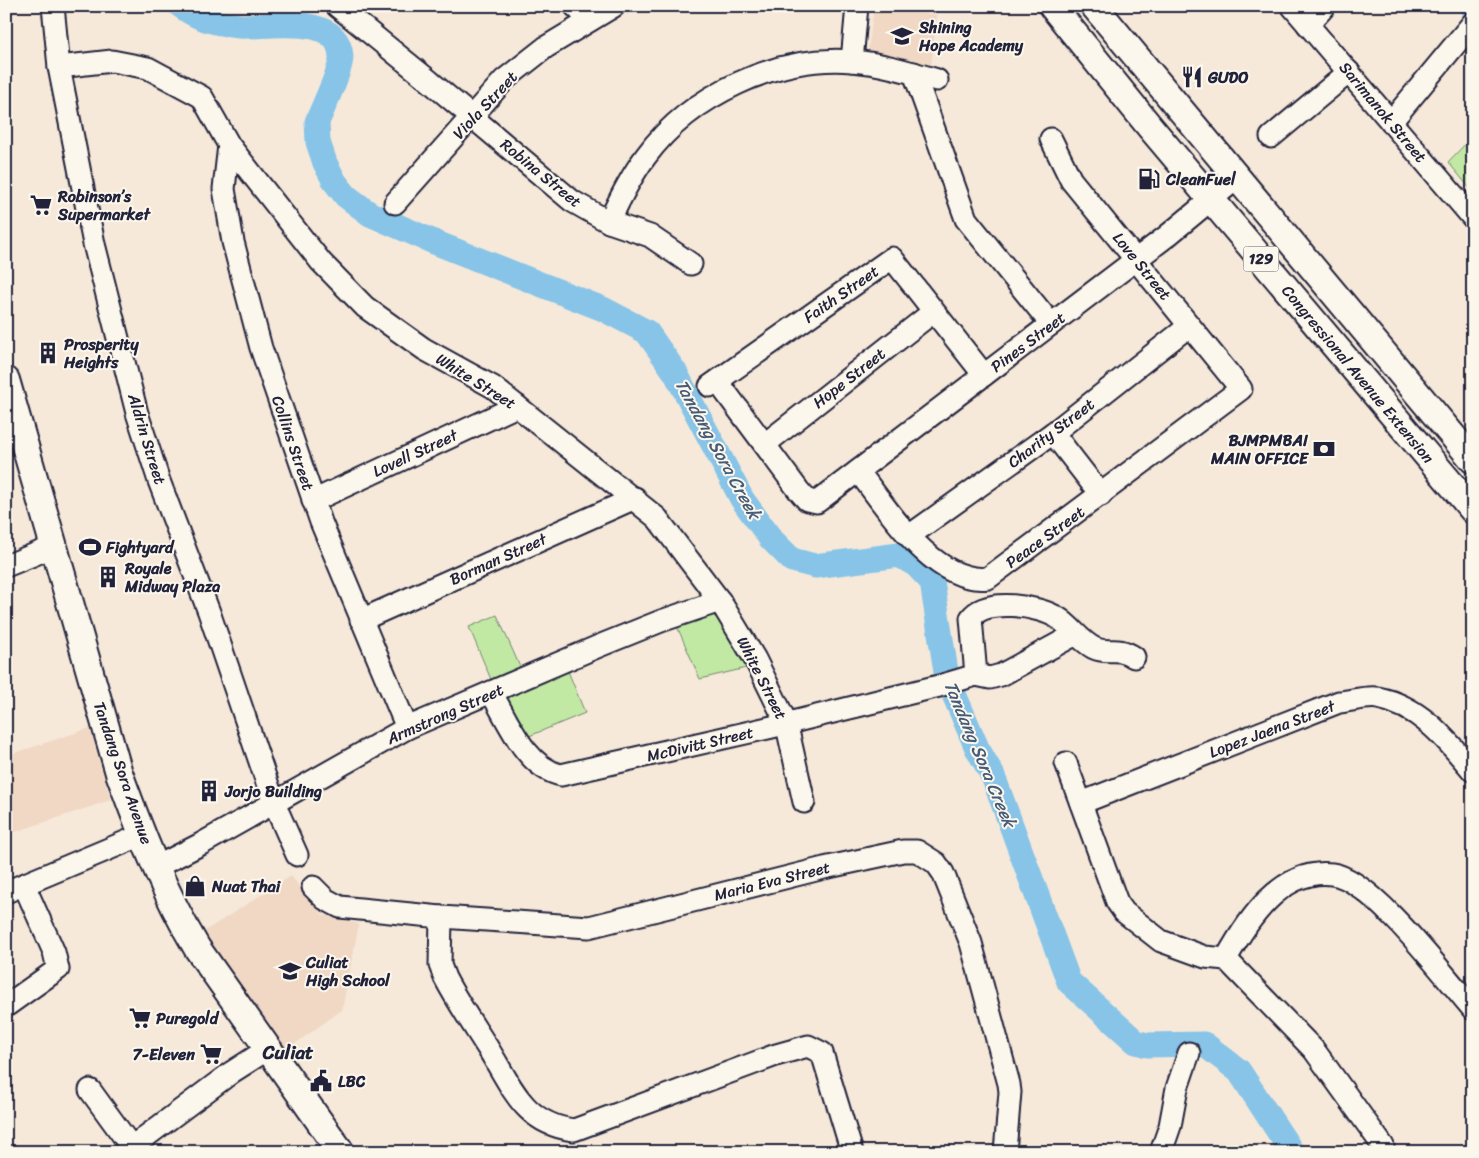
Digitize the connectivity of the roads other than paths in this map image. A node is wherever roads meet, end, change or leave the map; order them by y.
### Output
1 (53, 6) edge
2 (614, 6) edge
3 (857, 6) edge
4 (1052, 6) edge
5 (1094, 6) edge
6 (1292, 6) edge
7 (1325, 6) edge
8 (344, 8) edge
9 (583, 13) edge
10 (1308, 25) junction
11 (1471, 25) edge
12 (852, 61) junction
13 (59, 67) junction
14 (1349, 72) junction
15 (914, 73) junction
16 (937, 80) dead end
17 (472, 116) junction
18 (1391, 122) junction
19 (1271, 137) dead end
20 (1051, 138) dead end
21 (229, 145) junction
22 (1237, 178) junction
23 (1211, 199) junction
24 (395, 203) dead end
25 (1473, 218) edge
26 (609, 222) junction
27 (1137, 259) junction
28 (691, 264) dead end
29 (933, 312) junction
30 (1051, 324) junction
31 (1190, 326) junction
32 (984, 375) junction
33 (6, 380) edge
34 (1242, 390) joint
35 (517, 406) junction
36 (12, 428) edge
37 (1053, 433) junction
38 (765, 444) junction
39 (1473, 460) edge
40 (858, 471) junction
41 (1101, 495) junction
42 (635, 498) junction
43 (313, 501) junction
44 (817, 502) joint
45 (1473, 510) edge
46 (909, 536) junction
47 (55, 546) junction
48 (6, 566) edge
49 (720, 601) junction
50 (361, 620) junction
51 (1076, 634) junction
52 (1134, 657) dead end
53 (976, 675) junction
54 (491, 692) junction
55 (786, 722) junction
56 (407, 728) junction
57 (1066, 763) dead end
58 (1473, 771) edge
59 (804, 802) dead end
60 (274, 803) junction
61 (1081, 803) junction
62 (142, 835) junction
63 (297, 855) dead end
64 (156, 867) junction
65 (314, 887) dead end
66 (15, 889) edge
67 (441, 917) junction
68 (1226, 959) junction
69 (6, 1006) edge
70 (1473, 1008) edge
71 (268, 1049) junction
72 (1189, 1053) dead end
73 (90, 1090) dead end
74 (1383, 1146) dead end
75 (130, 1150) edge
76 (341, 1152) edge
77 (852, 1152) edge
78 (1005, 1152) edge
79 (1161, 1152) edge

1 - 13 street, Aldrin Street
2 - 9 street, Viola Street
3 - 12 street
4 - 23 main road, Congressional Avenue Extension / 129
5 - 22 main road, Congressional Avenue Extension / 129
6 - 10 street, Sarimanok Street
7 - 10 street
8 - 17 street, Robina Street
9 - 17 street, Viola Street
10 - 14 street, Sarimanok Street
11 - 18 street
12 - 15 street
12 - 26 street
13 - 21 street, White Street
13 - 60 street, Aldrin Street
14 - 18 street, Sarimanok Street
14 - 19 street
15 - 16 street
15 - 30 street
17 - 24 street, Viola Street
17 - 26 street, Robina Street
18 - 25 street, Sarimanok Street
20 - 27 street, Love Street
21 - 35 street, White Street
21 - 43 street, Collins Street
22 - 23 street, Pines Street
22 - 39 main road, Congressional Avenue Extension / 129
23 - 27 street, Pines Street
23 - 45 main road, Congressional Avenue Extension / 129
26 - 28 street, Robina Street
27 - 30 street, Pines Street
27 - 31 street, Love Street
29 - 32 street, Faith Street
29 - 38 street, Hope Street
29 - 38 street, Faith Street
30 - 32 street, Pines Street
31 - 34 street, Love Street
31 - 37 street, Charity Street
32 - 40 street, Pines Street
33 - 36 main road, Tandang Sora Avenue
34 - 41 street, Peace Street
35 - 42 street, White Street
35 - 43 street, Lovell Street
36 - 47 main road, Tandang Sora Avenue
37 - 41 street
37 - 46 street, Charity Street
38 - 44 street, Faith Street
40 - 44 street, Pines Street
40 - 46 street, Peace Street
41 - 46 street, Peace Street
42 - 49 street, White Street
42 - 50 street, Borman Street
43 - 50 street, Collins Street
47 - 48 street
47 - 62 main road, Tandang Sora Avenue
49 - 54 street, Armstrong Street
49 - 55 street, White Street
50 - 56 street, Collins Street
51 - 52 street
51 - 53 street, McDivitt Street
51 - 53 street
53 - 55 street, McDivitt Street
54 - 55 street, McDivitt Street
54 - 56 street, Armstrong Street
55 - 59 street, White Street
56 - 60 street, Armstrong Street
57 - 61 street
58 - 61 street, Lopez Jaena Street
60 - 63 street, Aldrin Street
60 - 64 street, Armstrong Street
61 - 68 street
62 - 64 main road, Tandang Sora Avenue
62 - 66 street
64 - 71 main road, Tandang Sora Avenue
65 - 67 street, Maria Eva Street
66 - 69 street
67 - 77 street
67 - 78 street, Maria Eva Street
68 - 70 street
68 - 74 street
71 - 75 street
71 - 76 main road, Tandang Sora Avenue
72 - 79 street
73 - 75 street

